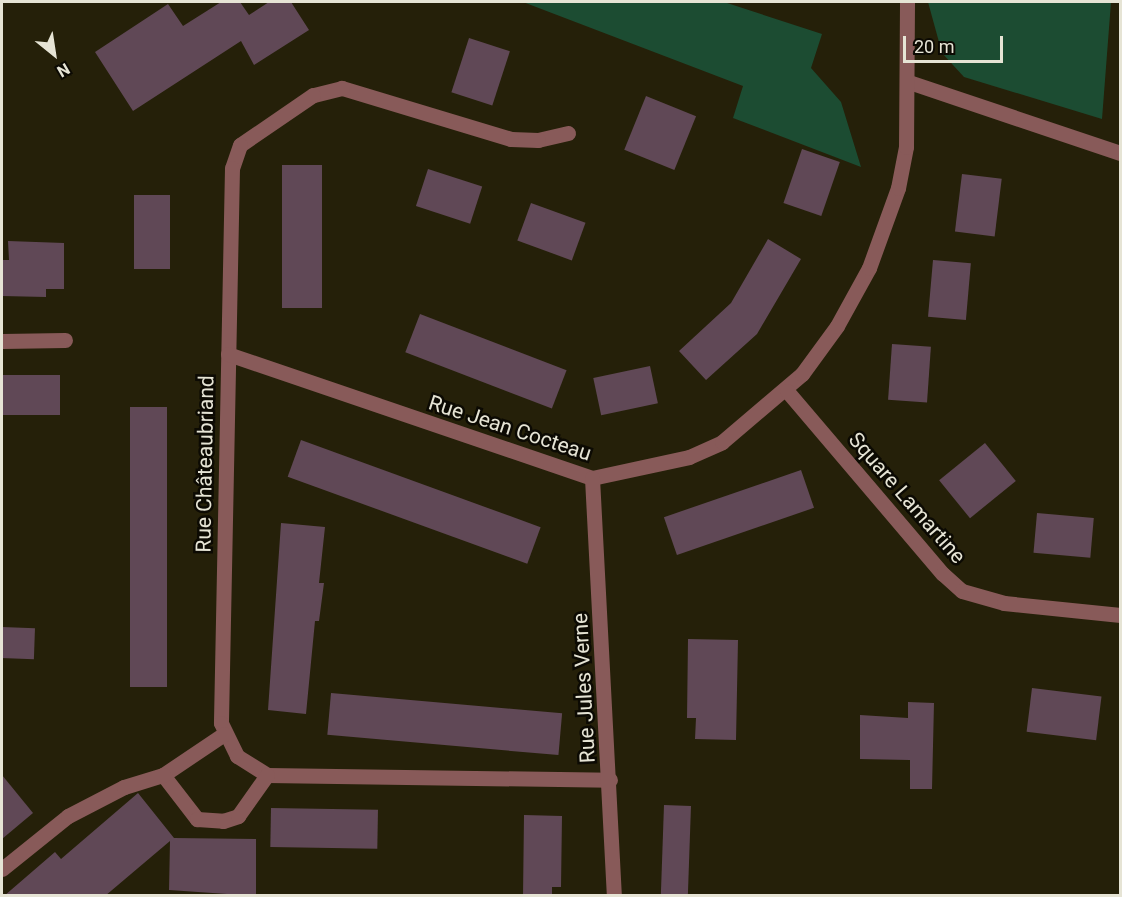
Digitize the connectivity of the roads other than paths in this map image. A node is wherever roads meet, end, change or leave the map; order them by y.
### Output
1 (907, 2) edge
2 (909, 82) junction
3 (568, 133) dead end
4 (1120, 153) edge
5 (65, 340) dead end
6 (2, 341) edge
7 (228, 354) junction
8 (787, 391) junction
9 (592, 478) junction
10 (1120, 615) edge
11 (225, 734) junction
12 (163, 775) junction
13 (267, 775) junction
14 (610, 780) junction
15 (2, 869) edge
16 (614, 896) edge

1 - 2 street, Rue Jean Cocteau
2 - 4 street
2 - 8 street, Rue Jean Cocteau
3 - 7 street, Rue Châteaubriand
5 - 6 street
7 - 9 street, Rue Jean Cocteau
7 - 11 street, Rue Châteaubriand
8 - 9 street, Rue Jean Cocteau
8 - 10 street, Square Lamartine
9 - 14 street, Rue Jules Verne
11 - 12 street
11 - 13 street
12 - 13 street
12 - 15 street
13 - 14 street
14 - 16 street, Rue Jules Verne

